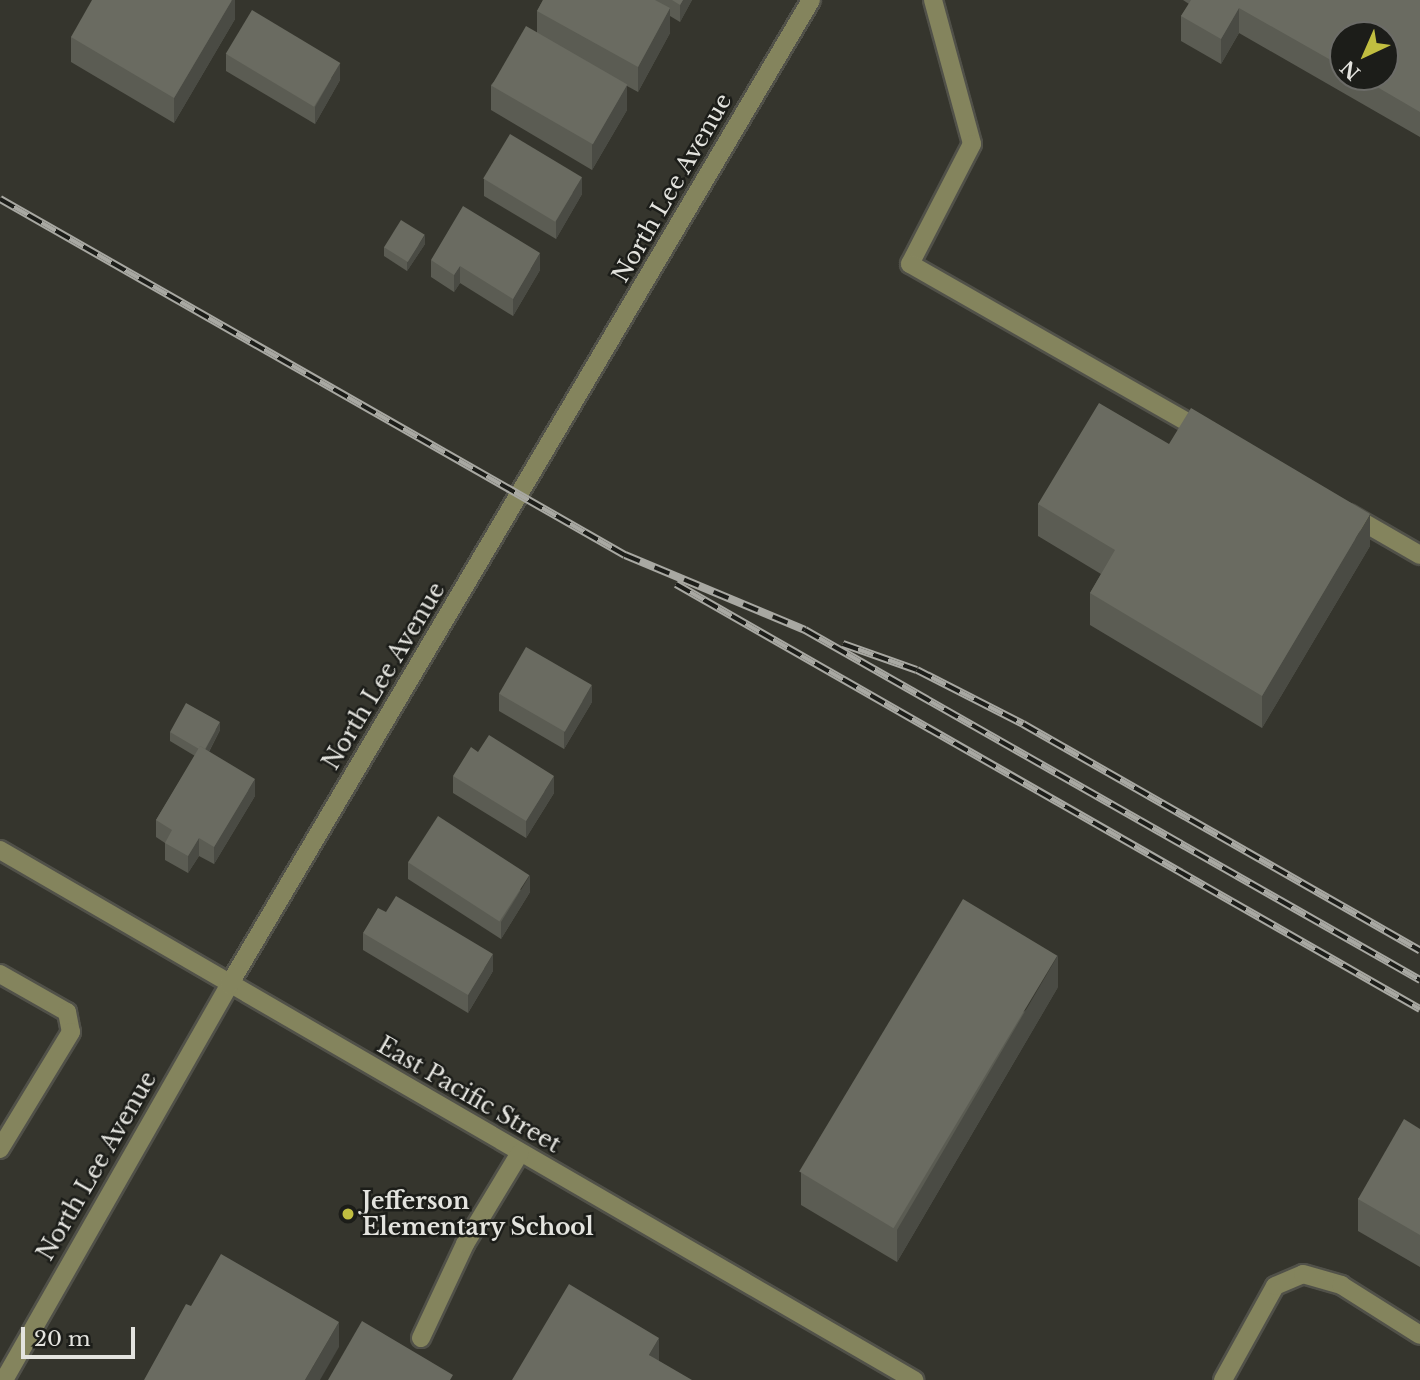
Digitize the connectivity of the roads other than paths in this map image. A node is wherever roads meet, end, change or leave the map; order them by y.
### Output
1 (811, 0) edge
2 (933, 0) edge
3 (1226, 444) edge
4 (1335, 507) edge
5 (1420, 555) edge
6 (0, 850) edge
7 (0, 974) edge
8 (229, 985) junction
9 (0, 1149) edge
10 (520, 1153) junction
11 (1420, 1335) edge
12 (421, 1338) dead end
13 (4, 1380) edge
14 (914, 1380) edge
15 (1223, 1380) edge

1 - 8 street, North Lee Avenue
2 - 3 street
4 - 5 street
6 - 8 street, East Pacific Street
7 - 9 street
8 - 10 street, East Pacific Street
8 - 13 street, North Lee Avenue
10 - 12 street
10 - 14 street, East Pacific Street
11 - 15 street

